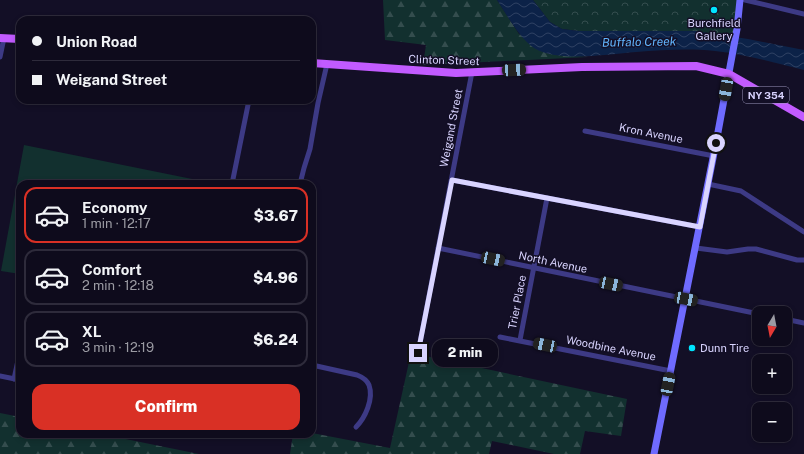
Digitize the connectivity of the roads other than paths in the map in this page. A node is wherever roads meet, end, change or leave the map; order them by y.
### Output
1 (740, 0) edge
2 (745, 0) edge
3 (804, 14) edge
4 (2, 38) edge
5 (16, 39) edge
6 (0, 57) edge
7 (316, 63) edge
8 (327, 64) junction
9 (472, 72) junction
10 (729, 74) junction
11 (247, 104) edge
12 (804, 117) edge
13 (585, 131) dead end
14 (714, 156) junction
15 (233, 180) edge
16 (301, 180) edge
17 (452, 180) junction
18 (708, 184) junction
19 (548, 198) junction
20 (700, 227) junction
21 (804, 232) edge
22 (438, 248) junction
23 (696, 248) junction
24 (804, 260) edge
25 (534, 268) junction
26 (686, 299) junction
27 (752, 313) edge
28 (792, 320) edge
29 (804, 323) edge
30 (500, 336) dead end
31 (520, 340) junction
32 (418, 353) dead end
33 (316, 366) edge
34 (671, 371) junction
35 (0, 376) edge
36 (16, 379) edge
37 (356, 427) dead end
38 (654, 454) edge

1 - 10 main road
2 - 3 street
4 - 5 main road
4 - 6 street
7 - 8 main road, Clinton Street / NY 354
8 - 9 main road, Clinton Street / NY 354
8 - 16 street
9 - 10 main road, Clinton Street / NY 354
9 - 17 street, Weigand Street
10 - 12 main road, Clinton Street / NY 354
10 - 14 main road
11 - 15 street
13 - 14 street, Kron Avenue
14 - 18 main road
17 - 19 street
17 - 22 street, Weigand Street
18 - 20 main road
18 - 21 street
19 - 20 street
19 - 25 street, Trier Place
20 - 23 main road
22 - 25 street, North Avenue
22 - 32 street, Weigand Street
23 - 24 street
23 - 26 main road
25 - 26 street, North Avenue
25 - 31 street, Trier Place
26 - 27 street, North Avenue
26 - 34 main road
28 - 29 street
30 - 31 street, Woodbine Avenue
31 - 34 street, Woodbine Avenue
33 - 37 street
34 - 38 main road
35 - 36 street

